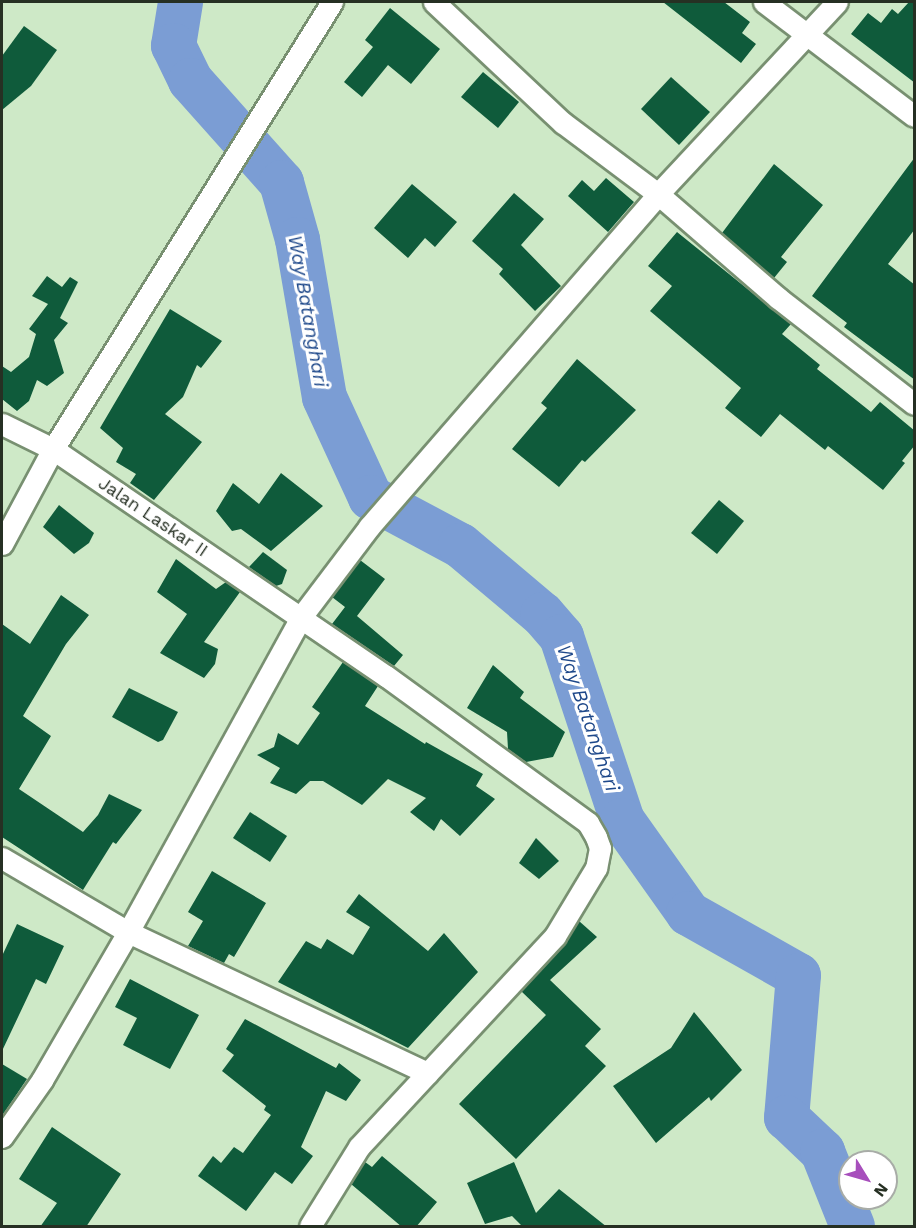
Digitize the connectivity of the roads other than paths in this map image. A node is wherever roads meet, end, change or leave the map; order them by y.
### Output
1 (332, 2) edge
2 (434, 2) edge
3 (764, 2) edge
4 (837, 2) edge
5 (806, 34) junction
6 (915, 116) edge
7 (658, 194) junction
8 (915, 404) edge
9 (2, 424) edge
10 (53, 449) junction
11 (2, 544) edge
12 (301, 617) junction
13 (2, 858) edge
14 (128, 932) junction
15 (428, 1072) junction
16 (2, 1137) edge
17 (310, 1227) edge

1 - 10 street
2 - 7 street
3 - 5 street
4 - 5 street
5 - 6 street
5 - 7 street
7 - 8 street
7 - 12 street
9 - 10 street, Jalan Laskar II
10 - 11 street
10 - 12 street, Jalan Laskar II
12 - 14 street
12 - 15 street, Jalan Laskar II
13 - 14 street
14 - 15 street
14 - 16 street
15 - 17 street, Jalan Laskar II

